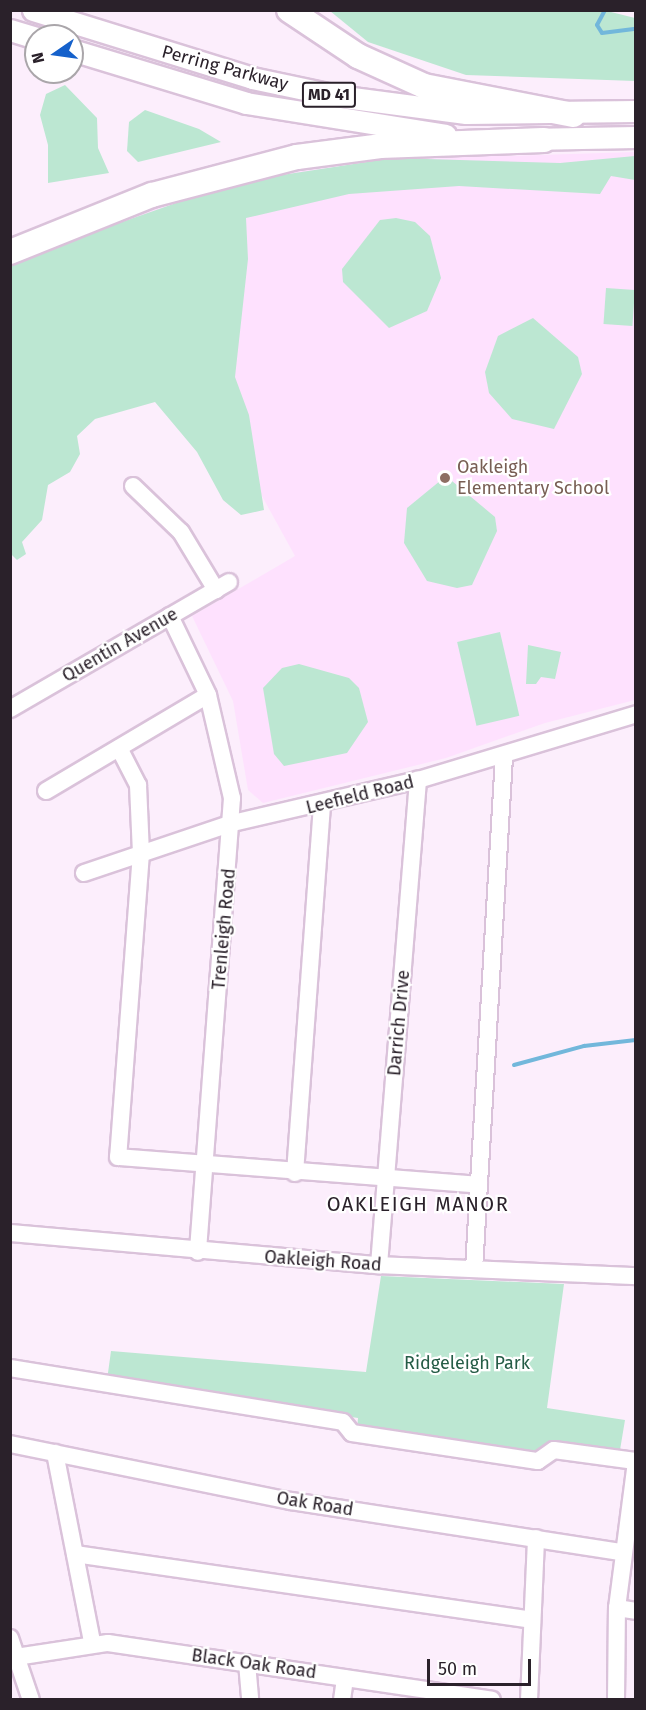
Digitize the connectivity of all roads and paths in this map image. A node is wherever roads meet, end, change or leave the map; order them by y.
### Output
1 (33, 10) edge
2 (289, 10) edge
3 (84, 54) edge
4 (636, 111) edge
5 (573, 115) junction
6 (636, 137) edge
7 (544, 140) junction
8 (10, 252) edge
9 (133, 486) dead end
10 (170, 616) junction
11 (208, 695) junction
12 (10, 709) edge
13 (636, 714) edge
14 (119, 748) junction
15 (504, 757) junction
16 (418, 780) junction
17 (46, 790) dead end
18 (322, 805) junction
19 (233, 823) junction
20 (141, 853) junction
21 (84, 873) dead end
22 (205, 1167) junction
23 (295, 1173) junction
24 (386, 1180) junction
25 (480, 1185) junction
26 (10, 1233) edge
27 (198, 1252) junction
28 (379, 1265) junction
29 (474, 1269) junction
30 (636, 1276) edge
31 (10, 1368) edge
32 (10, 1444) edge
33 (55, 1453) junction
34 (636, 1461) edge
35 (536, 1538) junction
36 (622, 1551) junction
37 (75, 1554) junction
38 (616, 1608) junction
39 (636, 1611) edge
40 (531, 1620) junction
41 (10, 1638) edge
42 (92, 1642) junction
43 (16, 1657) junction
44 (247, 1663) junction
45 (345, 1678) junction
46 (31, 1700) edge
47 (250, 1700) edge
48 (342, 1700) edge
49 (492, 1700) edge
50 (530, 1700) edge
51 (616, 1700) edge

1 - 5 main road, Perring Parkway / MD 41
2 - 5 highway
3 - 7 main road, Perring Parkway / MD 41
4 - 5 main road, Perring Parkway / MD 41
6 - 7 main road, Perring Parkway / MD 41
7 - 8 highway
9 - 10 street, Quentin Avenue
10 - 11 street, Trenleigh Road
10 - 12 street, Quentin Avenue
11 - 14 street
11 - 19 street, Trenleigh Road
13 - 15 street, Leefield Road
14 - 17 street
14 - 20 street
15 - 16 street, Leefield Road
15 - 25 street
16 - 18 street, Leefield Road
16 - 24 street, Darrich Drive
18 - 19 street, Leefield Road
18 - 23 street
19 - 20 street, Leefield Road
19 - 22 street, Trenleigh Road
20 - 21 street, Leefield Road
20 - 22 street
22 - 23 street
22 - 27 street, Trenleigh Road
23 - 24 street
24 - 25 street
24 - 28 street, Darrich Drive
25 - 29 street
26 - 27 street, Oakleigh Road
27 - 28 street, Oakleigh Road
28 - 29 street, Oakleigh Road
29 - 30 street, Oakleigh Road
31 - 34 street
32 - 33 street, Oak Road
33 - 35 street, Oak Road
33 - 37 street
34 - 36 street
35 - 36 street, Oak Road
35 - 40 street
36 - 38 street
37 - 40 street
37 - 42 street
38 - 39 street
38 - 51 street
40 - 50 street
41 - 43 street
42 - 43 street, Black Oak Road
42 - 44 street, Black Oak Road
43 - 46 street
44 - 45 street, Black Oak Road
44 - 47 street
45 - 48 street
45 - 49 street, Black Oak Road

